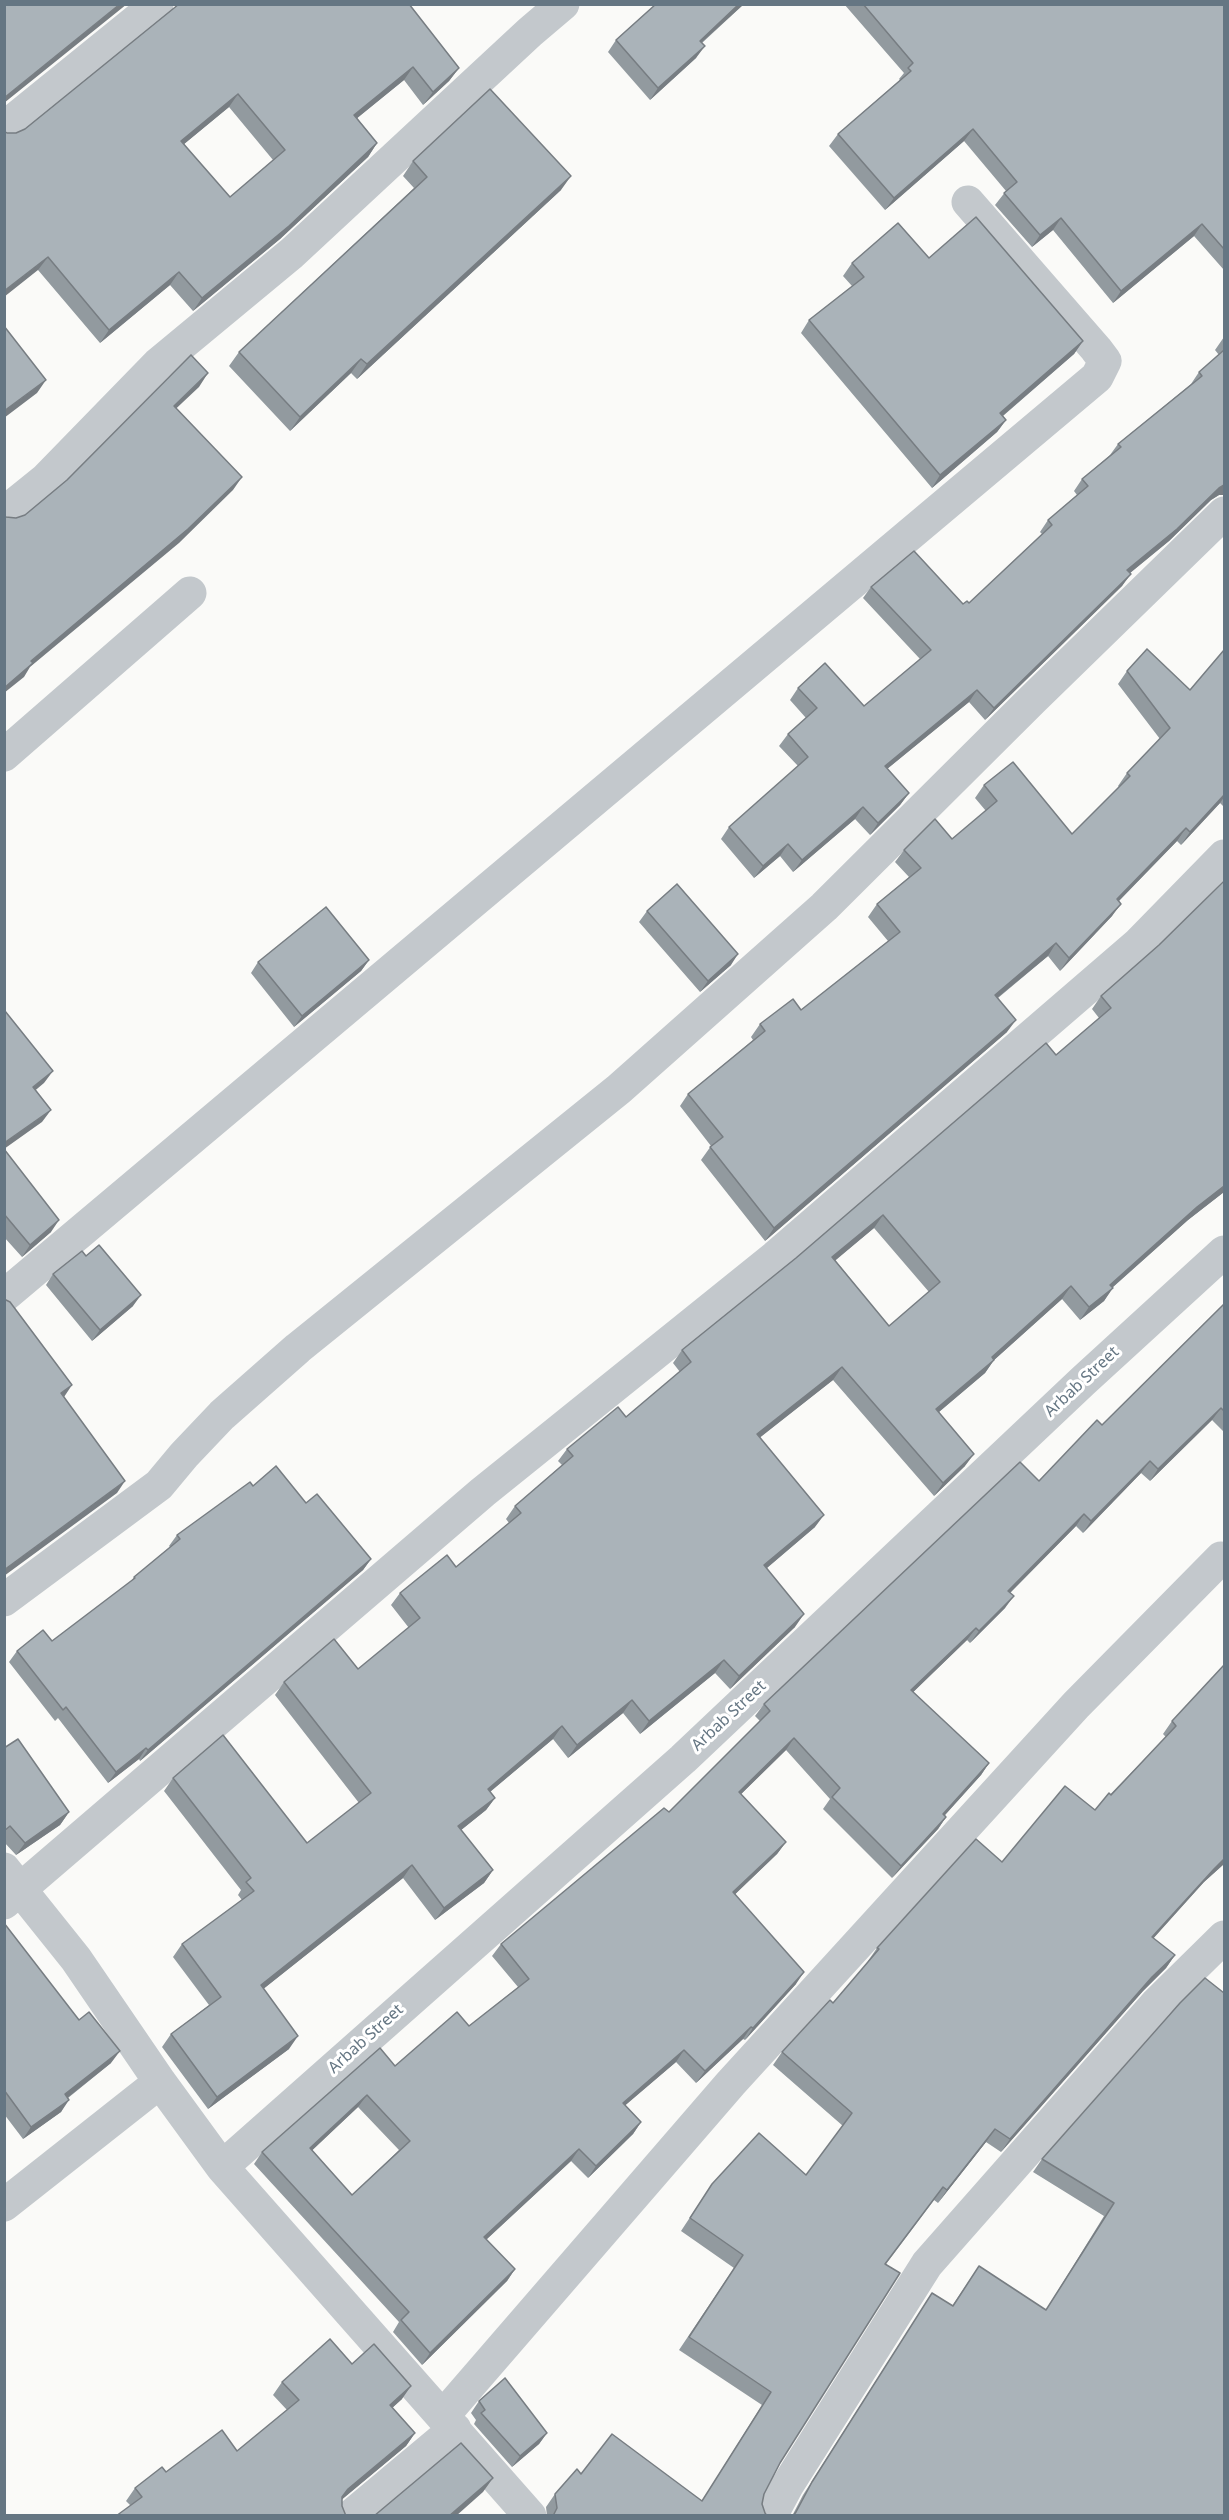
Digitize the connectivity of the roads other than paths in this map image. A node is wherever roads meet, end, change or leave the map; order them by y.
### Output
1 (157, 4) edge
2 (563, 4) edge
3 (4, 128) edge
4 (968, 202) dead end
5 (4, 513) edge
6 (1224, 513) edge
7 (190, 593) dead end
8 (4, 755) edge
9 (1224, 856) edge
10 (1224, 1252) edge
11 (4, 1296) edge
12 (1221, 1558) dead end
13 (4, 1600) edge
14 (10, 1888) edge
15 (1224, 1936) edge
16 (160, 2082) junction
17 (222, 2167) junction
18 (4, 2205) edge
19 (449, 2422) junction
20 (525, 2514) edge
21 (351, 2516) edge
22 (771, 2516) edge

1 - 3 street
2 - 5 street
4 - 11 street
6 - 13 street
7 - 8 street
9 - 14 street
10 - 17 street, Arbab Street
12 - 19 street
14 - 16 street
15 - 22 street
16 - 17 street
16 - 18 street
17 - 19 street
19 - 20 street
19 - 21 street

